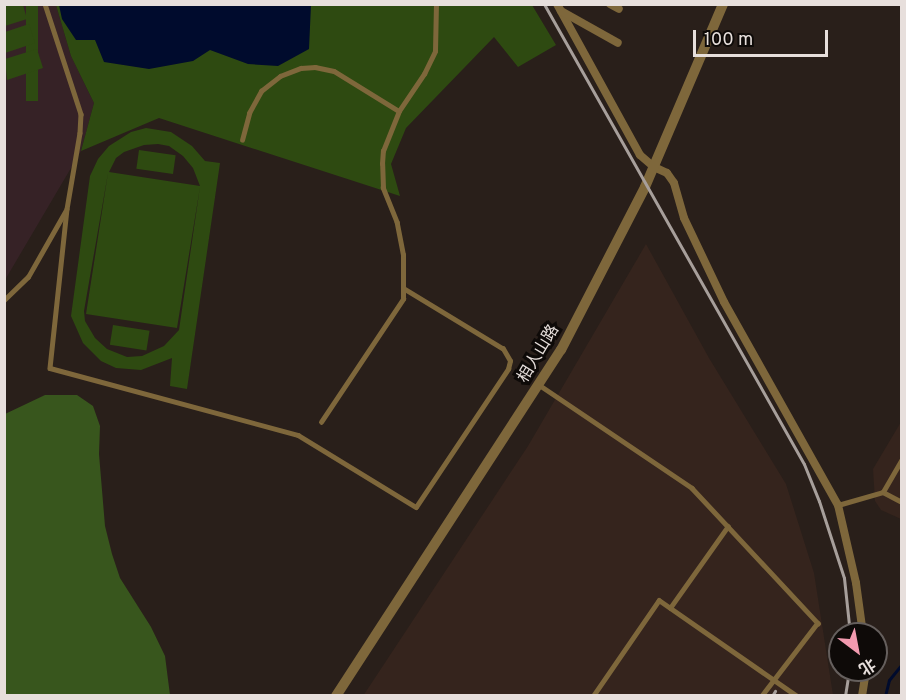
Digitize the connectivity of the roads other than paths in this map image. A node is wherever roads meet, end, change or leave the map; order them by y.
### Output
1 (45, 4) edge
2 (436, 4) edge
3 (610, 4) edge
4 (723, 4) edge
5 (558, 7) edge
6 (619, 9) dead end
7 (618, 43) dead end
8 (399, 111) junction
9 (242, 140) dead end
10 (654, 167) junction
11 (67, 209) junction
12 (404, 289) junction
13 (4, 300) edge
14 (538, 384) junction
15 (321, 422) dead end
16 (902, 459) edge
17 (883, 492) junction
18 (902, 502) edge
19 (838, 505) junction
20 (728, 526) junction
21 (670, 608) junction
22 (861, 622) edge
23 (773, 680) junction
24 (336, 696) edge
25 (593, 696) edge
26 (762, 696) edge
27 (797, 696) edge

1 - 11 lane
2 - 8 lane
3 - 6 street
4 - 10 street, 相人山路
5 - 7 street
5 - 10 street
8 - 9 lane
8 - 12 lane
10 - 14 street, 相人山路
10 - 19 street
11 - 12 lane
11 - 13 lane
12 - 15 lane
14 - 20 lane
14 - 24 street, 相人山路
16 - 17 lane
17 - 18 lane
17 - 19 lane
19 - 22 street
20 - 21 lane
20 - 23 lane
21 - 23 lane
21 - 25 lane
23 - 26 lane
23 - 27 lane

